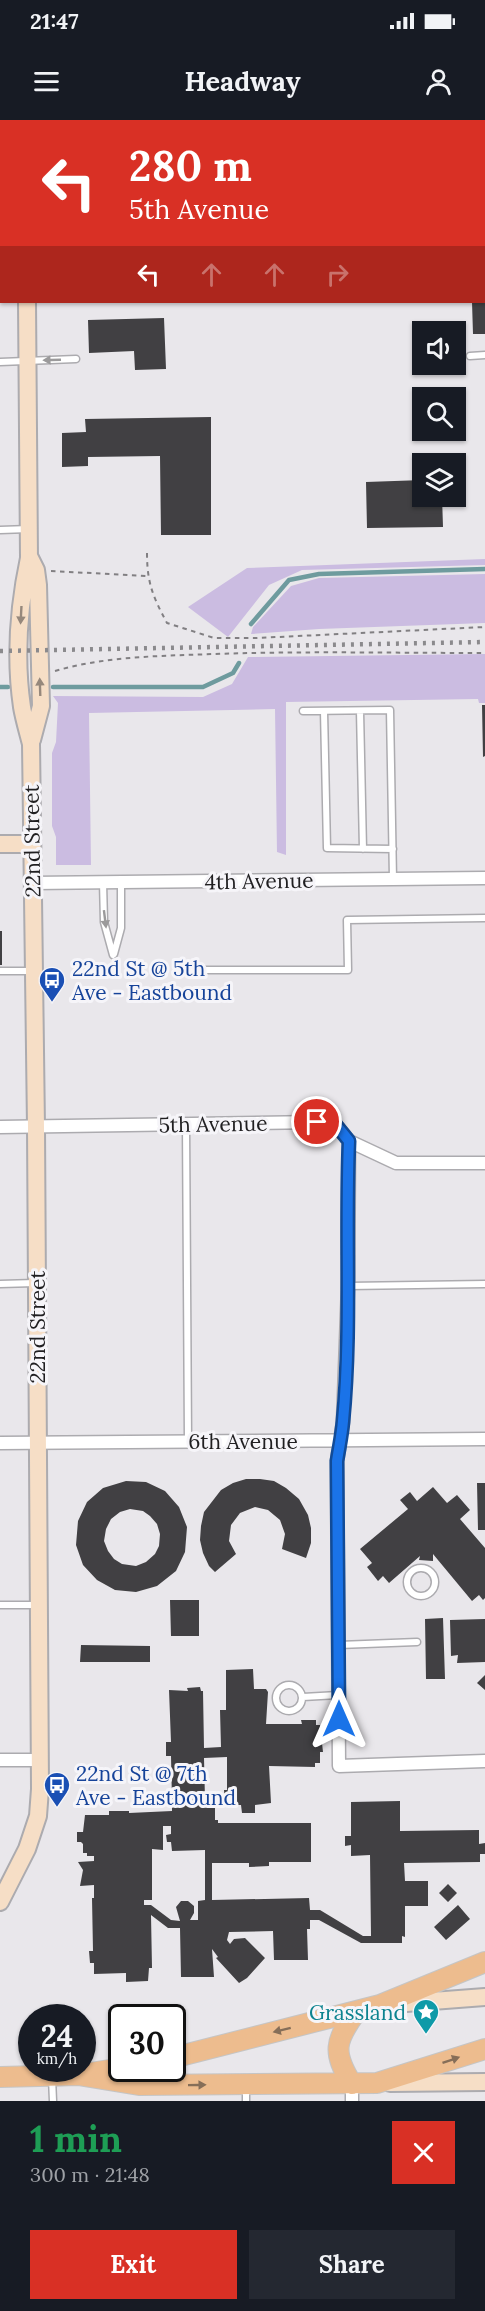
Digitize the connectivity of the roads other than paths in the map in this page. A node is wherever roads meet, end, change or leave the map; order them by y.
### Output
1 (27, 303) edge
2 (470, 356) dead end
3 (485, 356) edge
4 (76, 359) dead end
5 (28, 360) junction
6 (0, 362) edge
7 (29, 529) junction
8 (0, 530) edge
9 (33, 564) junction
10 (303, 711) dead end
11 (324, 711) junction
12 (360, 711) junction
13 (31, 744) junction
14 (0, 844) edge
15 (32, 844) junction
16 (363, 849) junction
17 (393, 849) junction
18 (485, 878) edge
19 (393, 879) junction
20 (103, 882) junction
21 (121, 882) junction
22 (33, 883) junction
23 (485, 918) edge
24 (192, 969) dead end
25 (0, 971) edge
26 (34, 971) junction
27 (186, 1124) junction
28 (0, 1127) edge
29 (36, 1127) junction
30 (349, 1141) junction
31 (485, 1163) edge
32 (37, 1283) junction
33 (0, 1284) edge
34 (485, 1284) edge
35 (348, 1286) junction
36 (485, 1438) edge
37 (188, 1441) junction
38 (340, 1441) junction
39 (0, 1443) edge
40 (37, 1443) junction
41 (422, 1596) joint
42 (0, 1605) edge
43 (39, 1605) junction
44 (417, 1642) dead end
45 (339, 1645) junction
46 (339, 1695) junction
47 (303, 1697) junction
48 (0, 1760) edge
49 (40, 1760) junction
50 (485, 1761) edge
51 (0, 1902) edge
52 (485, 1962) edge
53 (485, 1997) edge
54 (380, 2005) junction
55 (356, 2012) junction
56 (485, 2049) edge
57 (186, 2054) edge
58 (0, 2077) edge
59 (18, 2077) edge
60 (96, 2078) edge
61 (52, 2082) edge
62 (485, 2082) edge
63 (377, 2083) junction
64 (352, 2092) edge
65 (246, 2093) edge
66 (53, 2101) edge

1 - 5 street, 22nd Street
2 - 3 lane
4 -> 5 lane
5 - 6 lane
5 - 7 street, 22nd Street
7 - 8 lane
7 - 9 street, 22nd Street
13 -> 9 street, 22nd Street
9 -> 13 street, 22nd Street
10 - 11 lane
11 - 12 lane
11 - 16 lane
12 - 16 lane
12 - 17 lane
13 - 15 street, 22nd Street
14 - 15 street
15 - 22 street, 22nd Street
16 - 17 lane
17 - 19 lane
18 - 19 street, 4th Avenue
19 - 21 street, 4th Avenue
20 - 21 street, 4th Avenue
20 -> 21 lane
20 - 22 street, 4th Avenue
22 - 26 street, 22nd Street
23 - 24 lane
25 - 26 lane
26 - 29 street, 22nd Street
27 - 29 street, 5th Avenue
27 - 30 street, 5th Avenue
27 - 37 lane
28 - 29 street, 5th Avenue
29 - 32 street, 22nd Street
30 - 31 street, 5th Avenue
30 - 35 street
32 - 33 lane
32 - 40 street, 22nd Street
34 - 35 lane
35 - 38 street
36 - 38 street, 6th Avenue
37 - 38 street, 6th Avenue
37 - 40 street, 6th Avenue
38 - 45 street
39 - 40 street, 6th Avenue
40 - 43 street, 22nd Street
41 - 41 lane
42 - 43 lane
43 - 49 street, 22nd Street
44 - 45 lane
45 - 46 street
46 - 47 lane
46 - 50 street
47 - 47 lane
48 - 49 street
49 - 51 street, 22nd Street
52 - 54 main road
53 - 54 street
54 - 55 main road
55 -> 57 main road
55 - 64 main road
63 -> 56 main road
58 - 59 main road
60 -> 65 main road
61 - 66 lane
62 - 63 street
63 - 64 main road
64 - 65 main road

